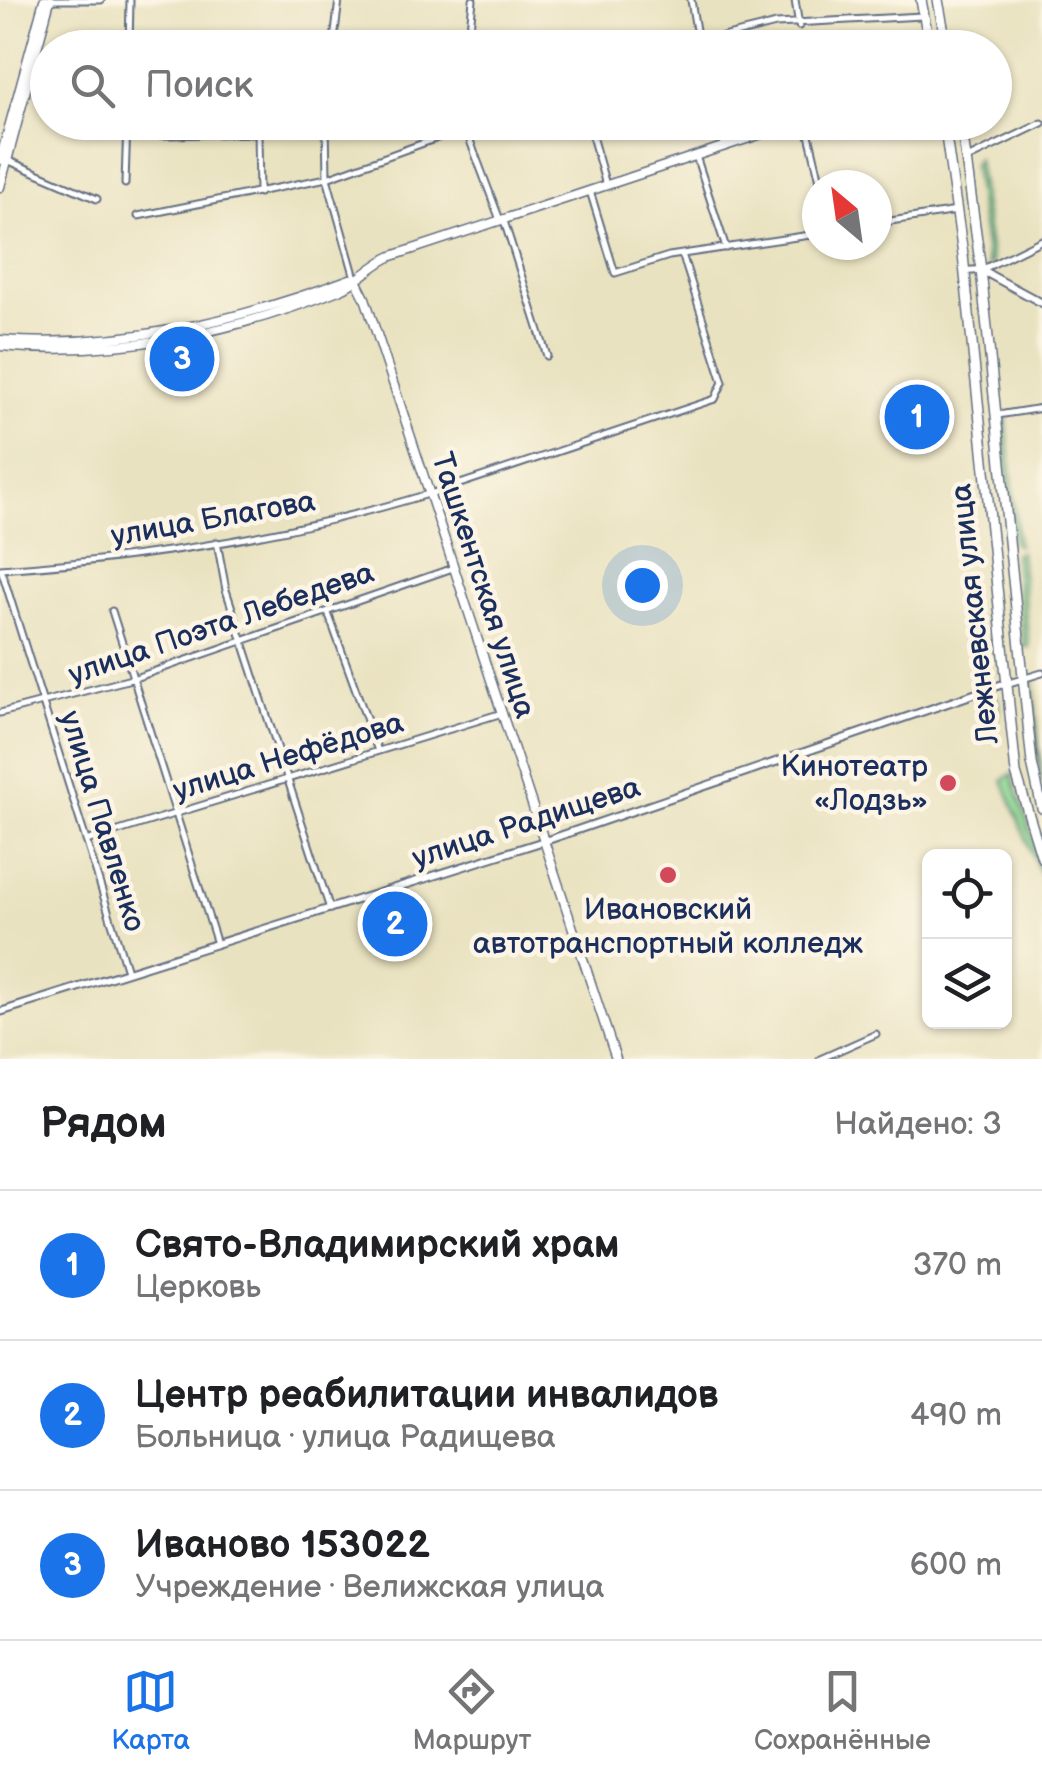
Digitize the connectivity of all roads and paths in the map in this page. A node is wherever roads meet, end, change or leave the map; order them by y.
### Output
1 (49, 0) edge
2 (101, 0) edge
3 (130, 0) edge
4 (339, 0) edge
5 (473, 0) edge
6 (692, 0) edge
7 (795, 0) edge
8 (921, 0) edge
9 (938, 0) edge
10 (924, 16) junction
11 (799, 26) junction
12 (40, 30) edge
13 (129, 30) edge
14 (336, 30) edge
15 (470, 30) edge
16 (695, 30) edge
17 (754, 30) edge
18 (927, 30) edge
19 (944, 30) edge
20 (30, 64) edge
21 (1042, 123) edge
22 (1012, 139) edge
23 (126, 140) edge
24 (258, 140) edge
25 (326, 140) edge
26 (427, 140) edge
27 (470, 140) edge
28 (593, 140) edge
29 (723, 140) edge
30 (747, 140) edge
31 (807, 140) edge
32 (947, 140) edge
33 (964, 140) edge
34 (1010, 140) edge
35 (725, 147) junction
36 (696, 156) junction
37 (2, 159) edge
38 (967, 159) junction
39 (816, 170) edge
40 (326, 178) junction
41 (125, 184) dead end
42 (606, 186) junction
43 (0, 187) edge
44 (590, 190) junction
45 (259, 193) junction
46 (98, 199) dead end
47 (957, 210) junction
48 (138, 216) dead end
49 (501, 220) junction
50 (892, 221) edge
51 (802, 236) edge
52 (1042, 240) edge
53 (727, 249) junction
54 (682, 254) junction
55 (982, 270) junction
56 (964, 271) junction
57 (349, 282) junction
58 (1042, 302) edge
59 (0, 343) edge
60 (546, 356) dead end
61 (1042, 408) edge
62 (995, 415) junction
63 (428, 494) junction
64 (216, 542) junction
65 (452, 568) junction
66 (1, 570) edge
67 (112, 611) dead end
68 (328, 612) junction
69 (244, 643) junction
70 (1042, 673) edge
71 (135, 678) junction
72 (1023, 681) junction
73 (1006, 683) junction
74 (44, 705) junction
75 (0, 713) edge
76 (501, 714) junction
77 (378, 751) junction
78 (288, 779) junction
79 (1042, 808) edge
80 (177, 814) junction
81 (86, 841) junction
82 (543, 841) junction
83 (1042, 858) edge
84 (330, 909) junction
85 (218, 944) junction
86 (127, 972) junction
87 (0, 1012) edge
88 (876, 1034) dead end
89 (614, 1059) edge
90 (820, 1059) edge

1 - 2 street
1 - 12 main road
3 - 13 street
4 - 14 street
5 - 15 street
6 - 16 street
7 - 11 street
8 - 10 highway
9 - 19 highway
10 - 11 street
10 - 18 highway
11 - 17 street
20 - 37 main road
21 - 22 street
23 - 41 street
24 - 45 street
25 - 40 street, Ташкентская улица
26 - 40 street
27 - 49 street
28 - 42 street
29 - 35 street
30 - 35 main road
31 - 39 street
32 - 47 highway, Лежневская улица
33 - 38 highway, Лежневская улица
34 - 38 street
35 - 36 main road
36 - 42 main road
36 - 53 street
37 - 43 main road
37 - 46 street
38 - 55 highway, Лежневская улица
40 - 45 street
40 - 57 street, Ташкентская улица
42 - 44 main road
44 - 49 main road
44 - 54 street
45 - 48 street
47 - 50 street
47 - 56 highway, Лежневская улица
49 - 57 main road
49 - 60 street
51 - 53 street
52 - 55 street
53 - 54 street
54 - 63 street, улица Благова
55 - 56 street
55 - 58 street
55 - 62 highway, Лежневская улица
56 - 73 highway, Лежневская улица
57 - 59 main road
57 - 63 main road, Ташкентская улица
61 - 62 street
62 - 72 highway, Лежневская улица
63 - 64 street, улица Благова
63 - 65 main road, Ташкентская улица
64 - 66 street, улица Благова
64 - 69 street
65 - 68 street, улица Поэта Лебедева
65 - 76 main road, Ташкентская улица
66 - 74 street, улица Павленко
67 - 71 street
68 - 69 street, улица Поэта Лебедева
68 - 77 street
69 - 71 street, улица Поэта Лебедева
69 - 78 street
70 - 72 street
71 - 74 street, улица Поэта Лебедева
71 - 80 street
72 - 73 street
72 - 79 highway, Лежневская улица
73 - 82 street, улица Радищева
73 - 83 highway, Лежневская улица
74 - 75 street, улица Поэта Лебедева
74 - 81 street, улица Павленко
76 - 77 street, улица Нефёдова
76 - 82 main road, Ташкентская улица
77 - 78 street, улица Нефёдова
78 - 80 street, улица Нефёдова
78 - 84 street
80 - 81 street, улица Нефёдова
80 - 85 street
81 - 86 street, улица Павленко
82 - 84 street, улица Радищева
82 - 89 main road, Ташкентская улица
84 - 85 street, улица Радищева
85 - 86 street, улица Радищева
86 - 87 street, улица Радищева
88 - 90 street

